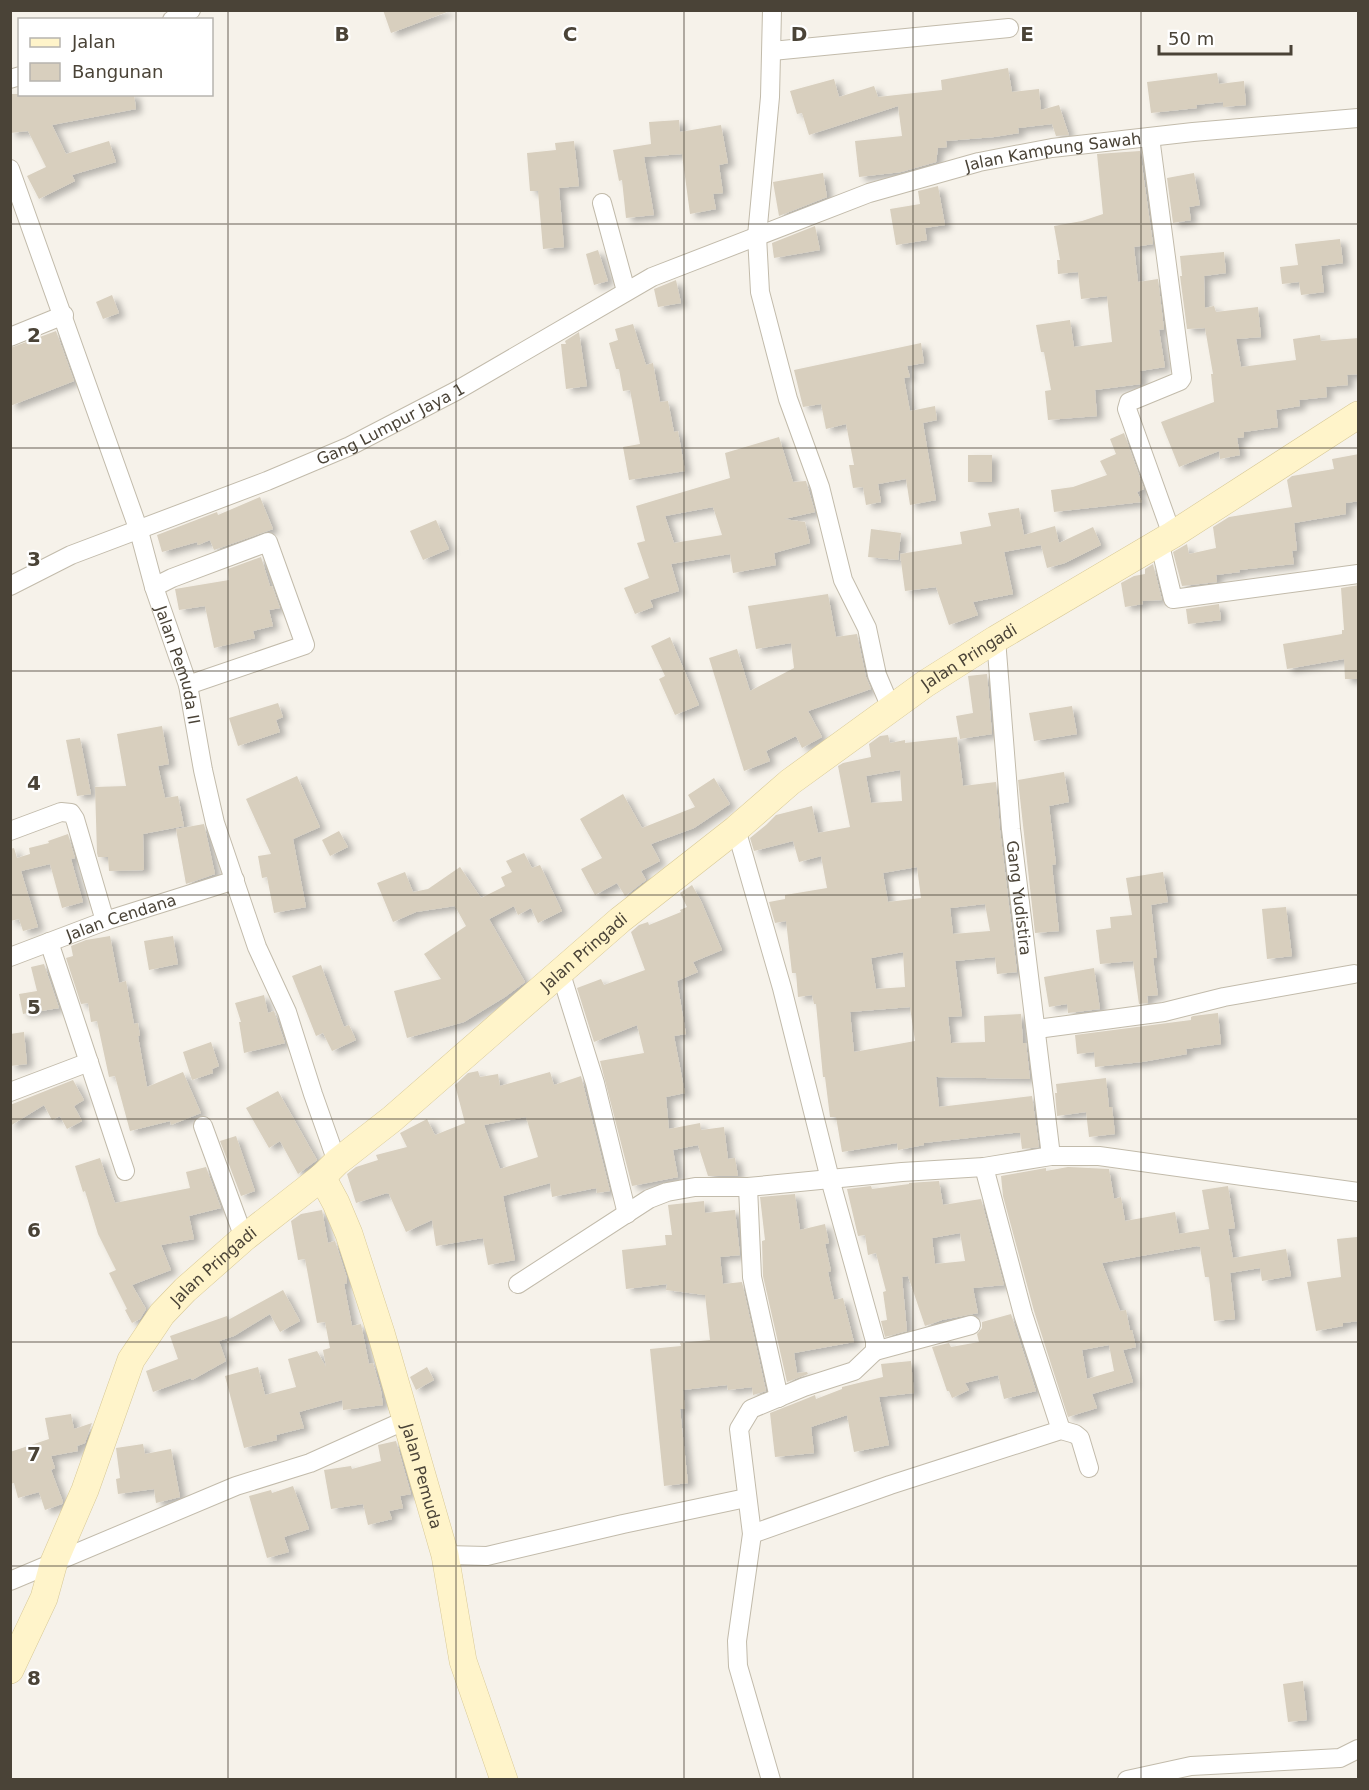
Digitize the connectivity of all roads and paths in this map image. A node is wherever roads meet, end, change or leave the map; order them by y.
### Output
1 (191, 10) edge
2 (772, 10) edge
3 (176, 18) edge
4 (1009, 28) dead end
5 (772, 51) junction
6 (1359, 118) edge
7 (1150, 137) junction
8 (10, 169) edge
9 (602, 203) dead end
10 (757, 236) junction
11 (626, 291) junction
12 (63, 315) junction
13 (10, 337) edge
14 (1359, 415) edge
15 (139, 531) junction
16 (1165, 538) junction
17 (1359, 574) edge
18 (10, 586) edge
19 (154, 586) junction
20 (996, 639) junction
21 (188, 686) junction
22 (891, 708) junction
23 (736, 829) junction
24 (10, 831) edge
25 (235, 880) junction
26 (105, 921) junction
27 (49, 942) junction
28 (10, 957) edge
29 (561, 974) junction
30 (1354, 974) dead end
31 (1037, 1029) junction
32 (89, 1062) junction
33 (10, 1092) edge
34 (203, 1125) dead end
35 (1051, 1155) junction
36 (984, 1167) junction
37 (329, 1170) junction
38 (125, 1171) dead end
39 (830, 1179) junction
40 (747, 1187) junction
41 (1359, 1192) edge
42 (627, 1214) junction
43 (244, 1238) junction
44 (518, 1284) dead end
45 (971, 1325) dead end
46 (875, 1351) junction
47 (779, 1398) junction
48 (406, 1419) junction
49 (1061, 1431) junction
50 (1089, 1468) dead end
51 (746, 1498) junction
52 (752, 1534) junction
53 (445, 1555) junction
54 (54, 1562) junction
55 (10, 1581) edge
56 (10, 1670) edge
57 (1359, 1749) edge
58 (1174, 1774) edge
59 (504, 1779) edge
60 (771, 1779) edge
61 (1127, 1779) edge

1 - 3 street
2 - 5 street
4 - 5 street
5 - 10 street
6 - 7 street, Jalan Kampung Sawah
7 - 10 street, Jalan Kampung Sawah
7 - 16 street
8 - 12 street, Jalan Pemuda II
9 - 11 street
10 - 11 street, Gang Lumpur Jaya 1
10 - 22 street
11 - 15 street, Gang Lumpur Jaya 1
12 - 13 street
12 - 15 street, Jalan Pemuda II
14 - 16 street, Jalan Pringadi
15 - 18 street, Gang Lumpur Jaya 1
15 - 19 street, Jalan Pemuda II
16 - 17 street
16 - 20 street, Jalan Pringadi
19 - 21 street, Jalan Pemuda II
19 - 21 street
20 - 22 street, Jalan Pringadi
20 - 31 street, Gang Yudistira
21 - 25 street, Jalan Pemuda II
22 - 23 street, Jalan Pringadi
23 - 29 street, Jalan Pringadi
23 - 39 street
24 - 26 street
25 - 26 street, Jalan Cendana
25 - 37 street, Jalan Pemuda II
26 - 27 street, Jalan Cendana
27 - 28 street, Jalan Cendana
27 - 32 street
29 - 37 street, Jalan Pringadi
29 - 42 street
30 - 31 street
31 - 35 street, Gang Yudistira
32 - 33 street
32 - 38 street
34 - 43 street
35 - 36 street
35 - 41 street
36 - 39 street
36 - 49 street
37 - 43 street, Jalan Pringadi
37 - 48 street, Jalan Pemuda
39 - 40 street
39 - 46 street
40 - 42 street
40 - 47 street
42 - 44 street
43 - 54 street, Jalan Pringadi
45 - 46 street
46 - 47 street
47 - 51 street
48 - 53 street, Jalan Pemuda
48 - 54 street
49 - 50 street
49 - 52 street
51 - 52 street
51 - 53 street
52 - 60 street
53 - 59 street, Jalan Pemuda
54 - 55 street
54 - 56 street, Jalan Pringadi
57 - 58 street
58 - 61 street

